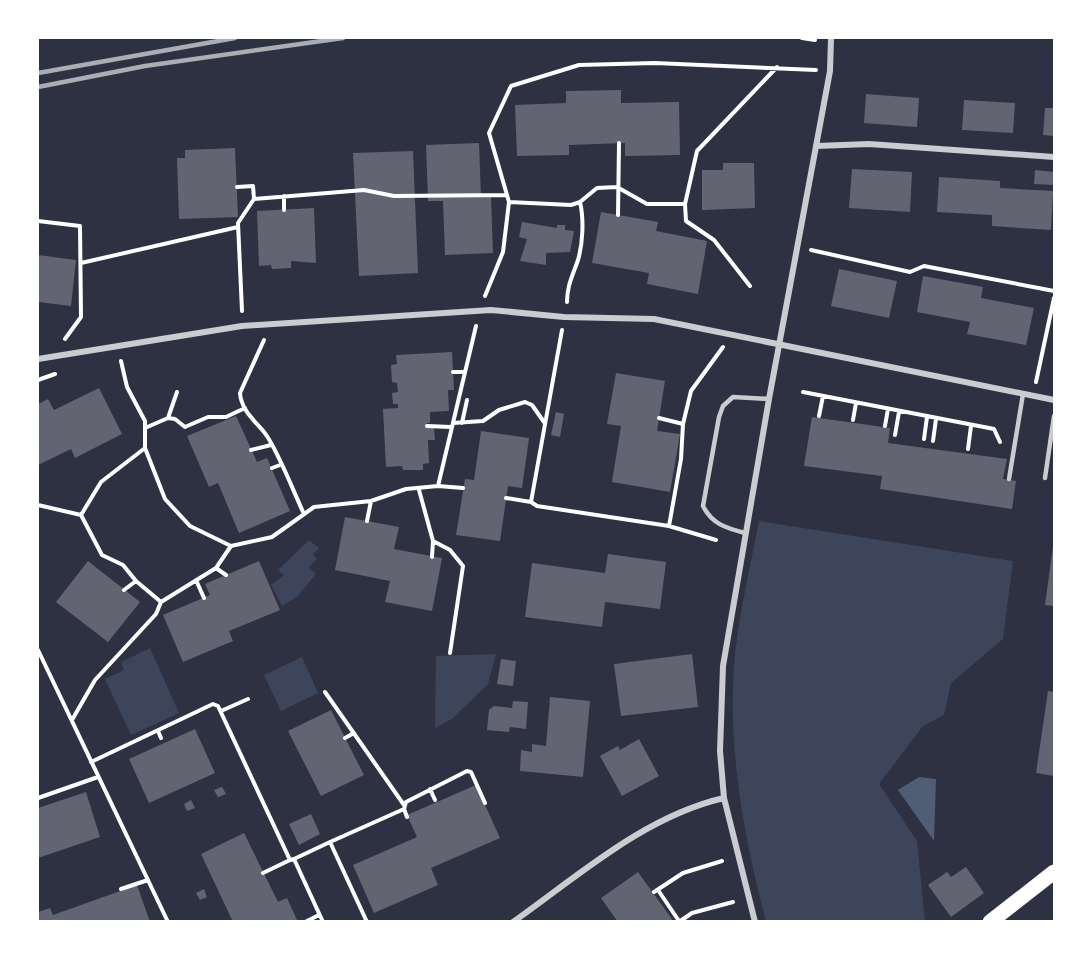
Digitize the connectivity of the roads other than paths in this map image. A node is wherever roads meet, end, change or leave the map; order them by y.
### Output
1 (831, 38) edge
2 (816, 146) junction
3 (1054, 157) edge
4 (780, 343) junction
5 (38, 359) edge
6 (1023, 393) junction
7 (769, 399) junction
8 (1054, 400) edge
9 (1054, 416) edge
10 (1045, 477) dead end
11 (1009, 478) dead end
12 (745, 533) junction
13 (724, 798) junction
14 (1054, 872) edge
15 (1007, 917) edge
16 (513, 921) edge
17 (755, 921) edge
18 (990, 921) edge

1 - 2 street
2 - 3 street
2 - 4 street
4 - 5 street
4 - 6 street
4 - 7 street
6 - 8 street
6 - 11 lane
7 - 12 street
7 - 12 lane
9 - 10 lane
12 - 13 street
13 - 16 street
13 - 17 street
14 - 15 main road
15 - 18 main road

